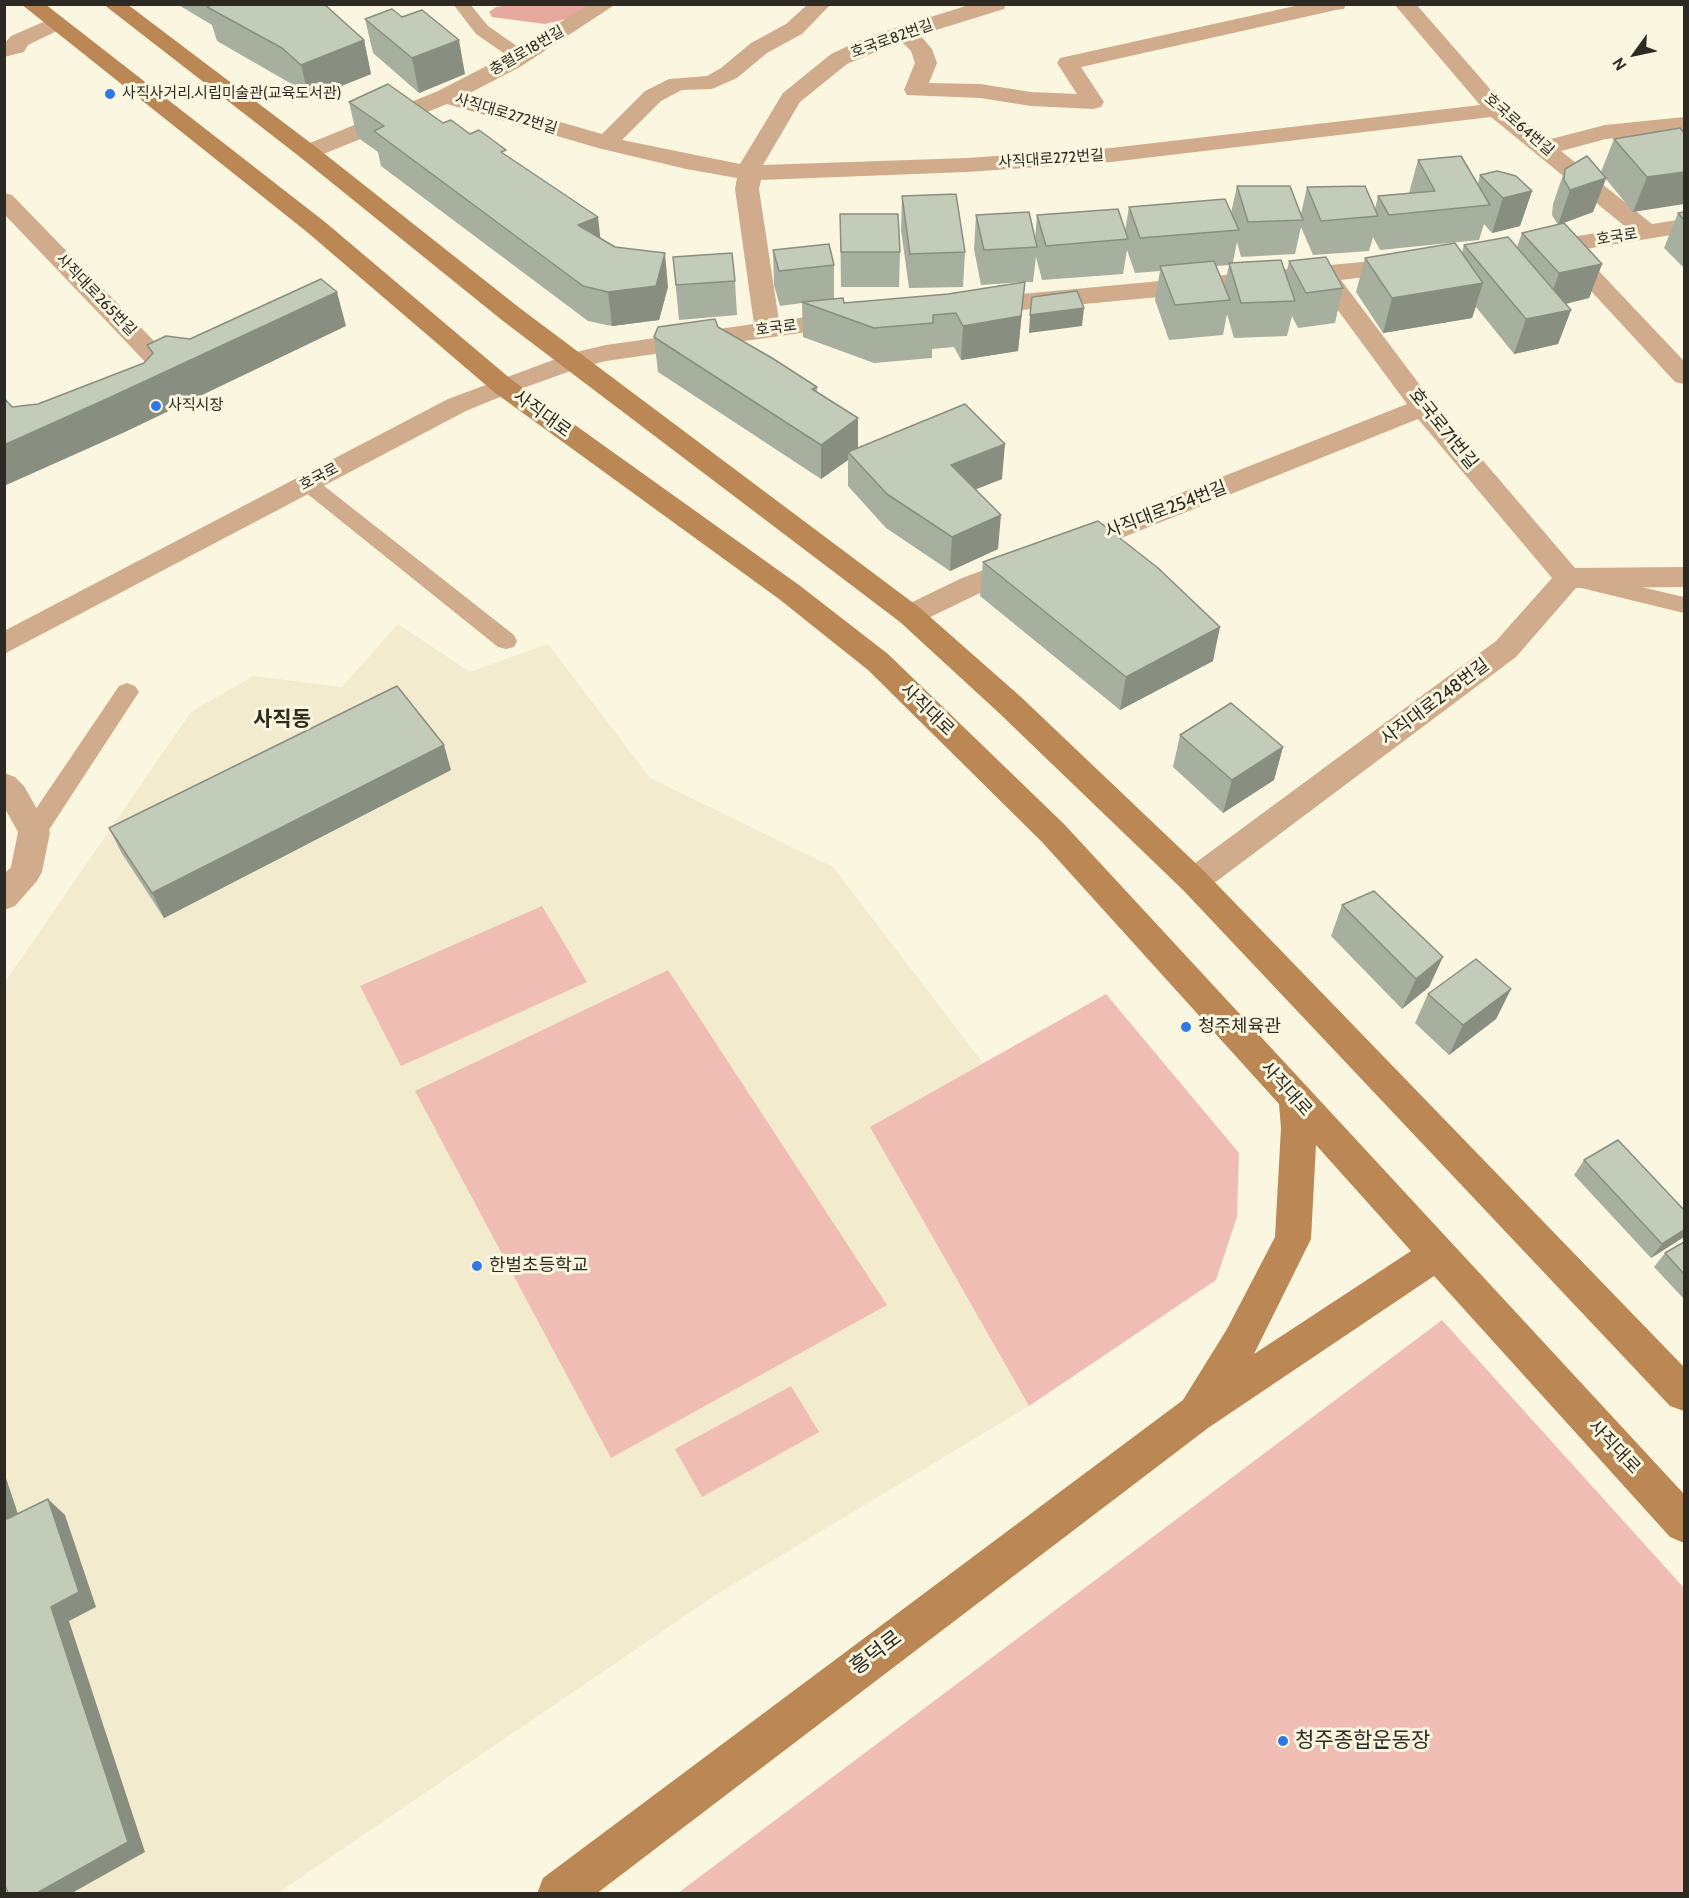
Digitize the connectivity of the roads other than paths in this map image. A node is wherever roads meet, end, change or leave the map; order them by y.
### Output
1 (31, 4) edge
2 (113, 4) edge
3 (461, 4) edge
4 (606, 4) edge
5 (821, 4) edge
6 (996, 4) edge
7 (1336, 4) edge
8 (1404, 4) edge
9 (1264, 12) edge
10 (55, 23) junction
11 (905, 32) junction
12 (4, 51) edge
13 (521, 57) junction
14 (446, 96) junction
15 (1497, 110) junction
16 (1684, 124) edge
17 (606, 143) junction
18 (1544, 148) junction
19 (308, 152) junction
20 (750, 173) junction
21 (4, 200) edge
22 (1684, 226) edge
23 (1647, 232) junction
24 (1562, 245) junction
25 (1515, 252) edge
26 (1428, 263) edge
27 (1325, 275) junction
28 (951, 308) edge
29 (869, 317) edge
30 (767, 328) junction
31 (573, 361) junction
32 (1684, 376) edge
33 (503, 386) junction
34 (185, 392) edge
35 (1423, 407) junction
36 (306, 483) junction
37 (1568, 578) junction
38 (1682, 600) edge
39 (910, 615) junction
40 (506, 640) dead end
41 (4, 644) edge
42 (127, 692) dead end
43 (4, 785) edge
44 (34, 832) junction
45 (1194, 881) junction
46 (4, 897) edge
47 (1296, 1100) junction
48 (1437, 1254) junction
49 (1684, 1393) edge
50 (1194, 1415) junction
51 (1684, 1523) edge
52 (559, 1893) edge

1 - 10 main road, 사직대로
2 - 19 main road
3 - 13 lane
4 - 13 street, 충렬로18번길
5 - 17 street
6 - 11 street, 호국로82번길
7 - 9 street
8 - 15 street, 호국로64번길
9 - 11 street
10 - 12 street
10 - 33 main road, 사직대로
11 - 20 street, 호국로82번길
13 - 14 street, 충렬로18번길
14 - 17 street, 사직대로272번길
14 - 19 street, 사직대로272번길
15 - 18 street, 호국로64번길
15 - 20 street, 사직대로272번길
16 - 18 street
17 - 20 street, 사직대로272번길
18 - 23 street, 호국로64번길
19 - 31 main road
20 - 30 street, 호국로82번길
21 - 34 street, 사직대로265번길
22 - 23 street, 호국로
23 - 24 street, 호국로
24 - 25 street, 호국로
24 - 32 street
26 - 27 street
27 - 28 street
27 - 35 street, 호국로71번길
29 - 30 street, 호국로
30 - 31 street, 호국로
31 - 33 street, 호국로
31 - 39 main road
33 - 36 street, 호국로
33 - 47 main road, 사직대로
35 - 37 street, 호국로71번길
35 - 39 street, 사직대로254번길
36 - 40 lane
36 - 41 street, 호국로
37 - 38 street
37 - 45 street, 사직대로248번길
39 - 45 main road
42 - 44 lane
43 - 44 street
44 - 46 street
45 - 49 main road
47 - 48 main road, 사직대로
47 - 50 main road
48 - 50 main road, 흥덕로
48 - 51 main road, 사직대로
50 - 52 main road, 흥덕로

